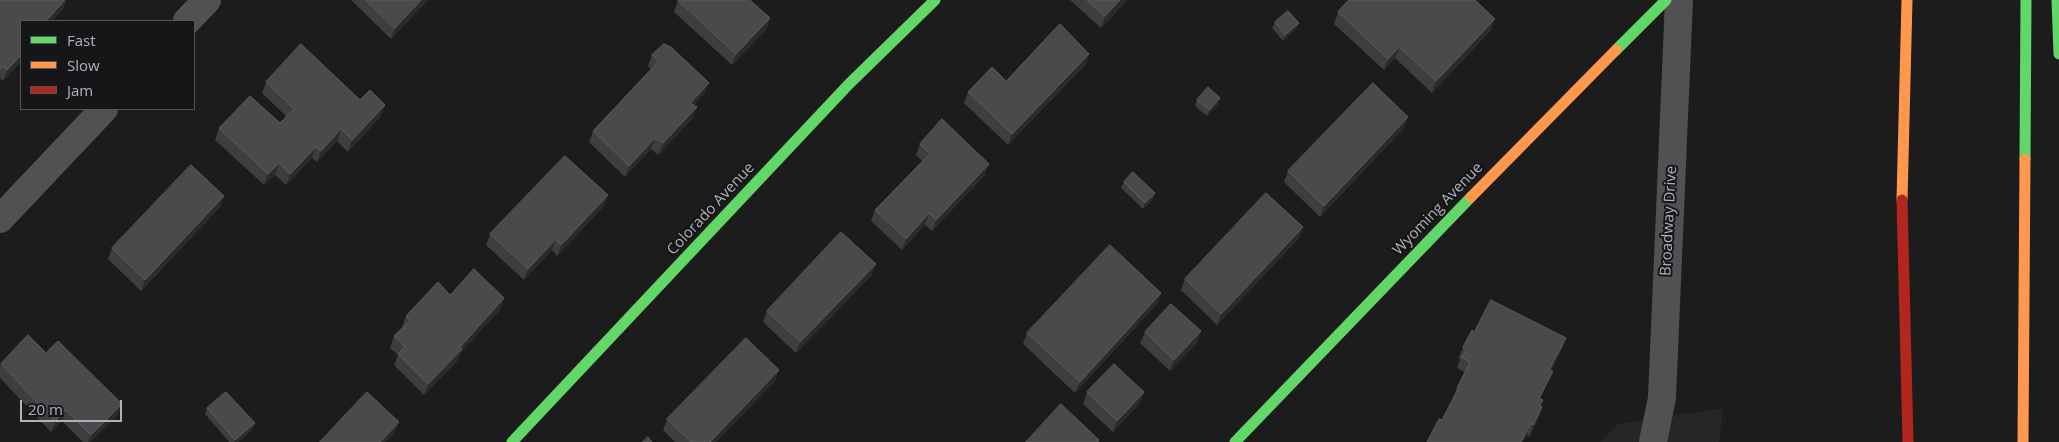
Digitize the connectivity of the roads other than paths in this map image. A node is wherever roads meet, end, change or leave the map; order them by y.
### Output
1 (207, 0) edge
2 (935, 0) edge
3 (1666, 0) edge
4 (1679, 0) edge
5 (1907, 0) edge
6 (2026, 0) edge
7 (2057, 0) edge
8 (188, 20) edge
9 (2059, 54) edge
10 (103, 110) edge
11 (0, 219) edge
12 (512, 442) edge
13 (1235, 442) edge
14 (1653, 442) edge
15 (1907, 442) edge
16 (2023, 442) edge

1 - 8 street
2 - 12 main road, Colorado Avenue
3 - 13 main road, Wyoming Avenue
4 - 14 street, Broadway Drive
5 - 15 main road
6 - 16 main road
7 - 9 main road
10 - 11 street

